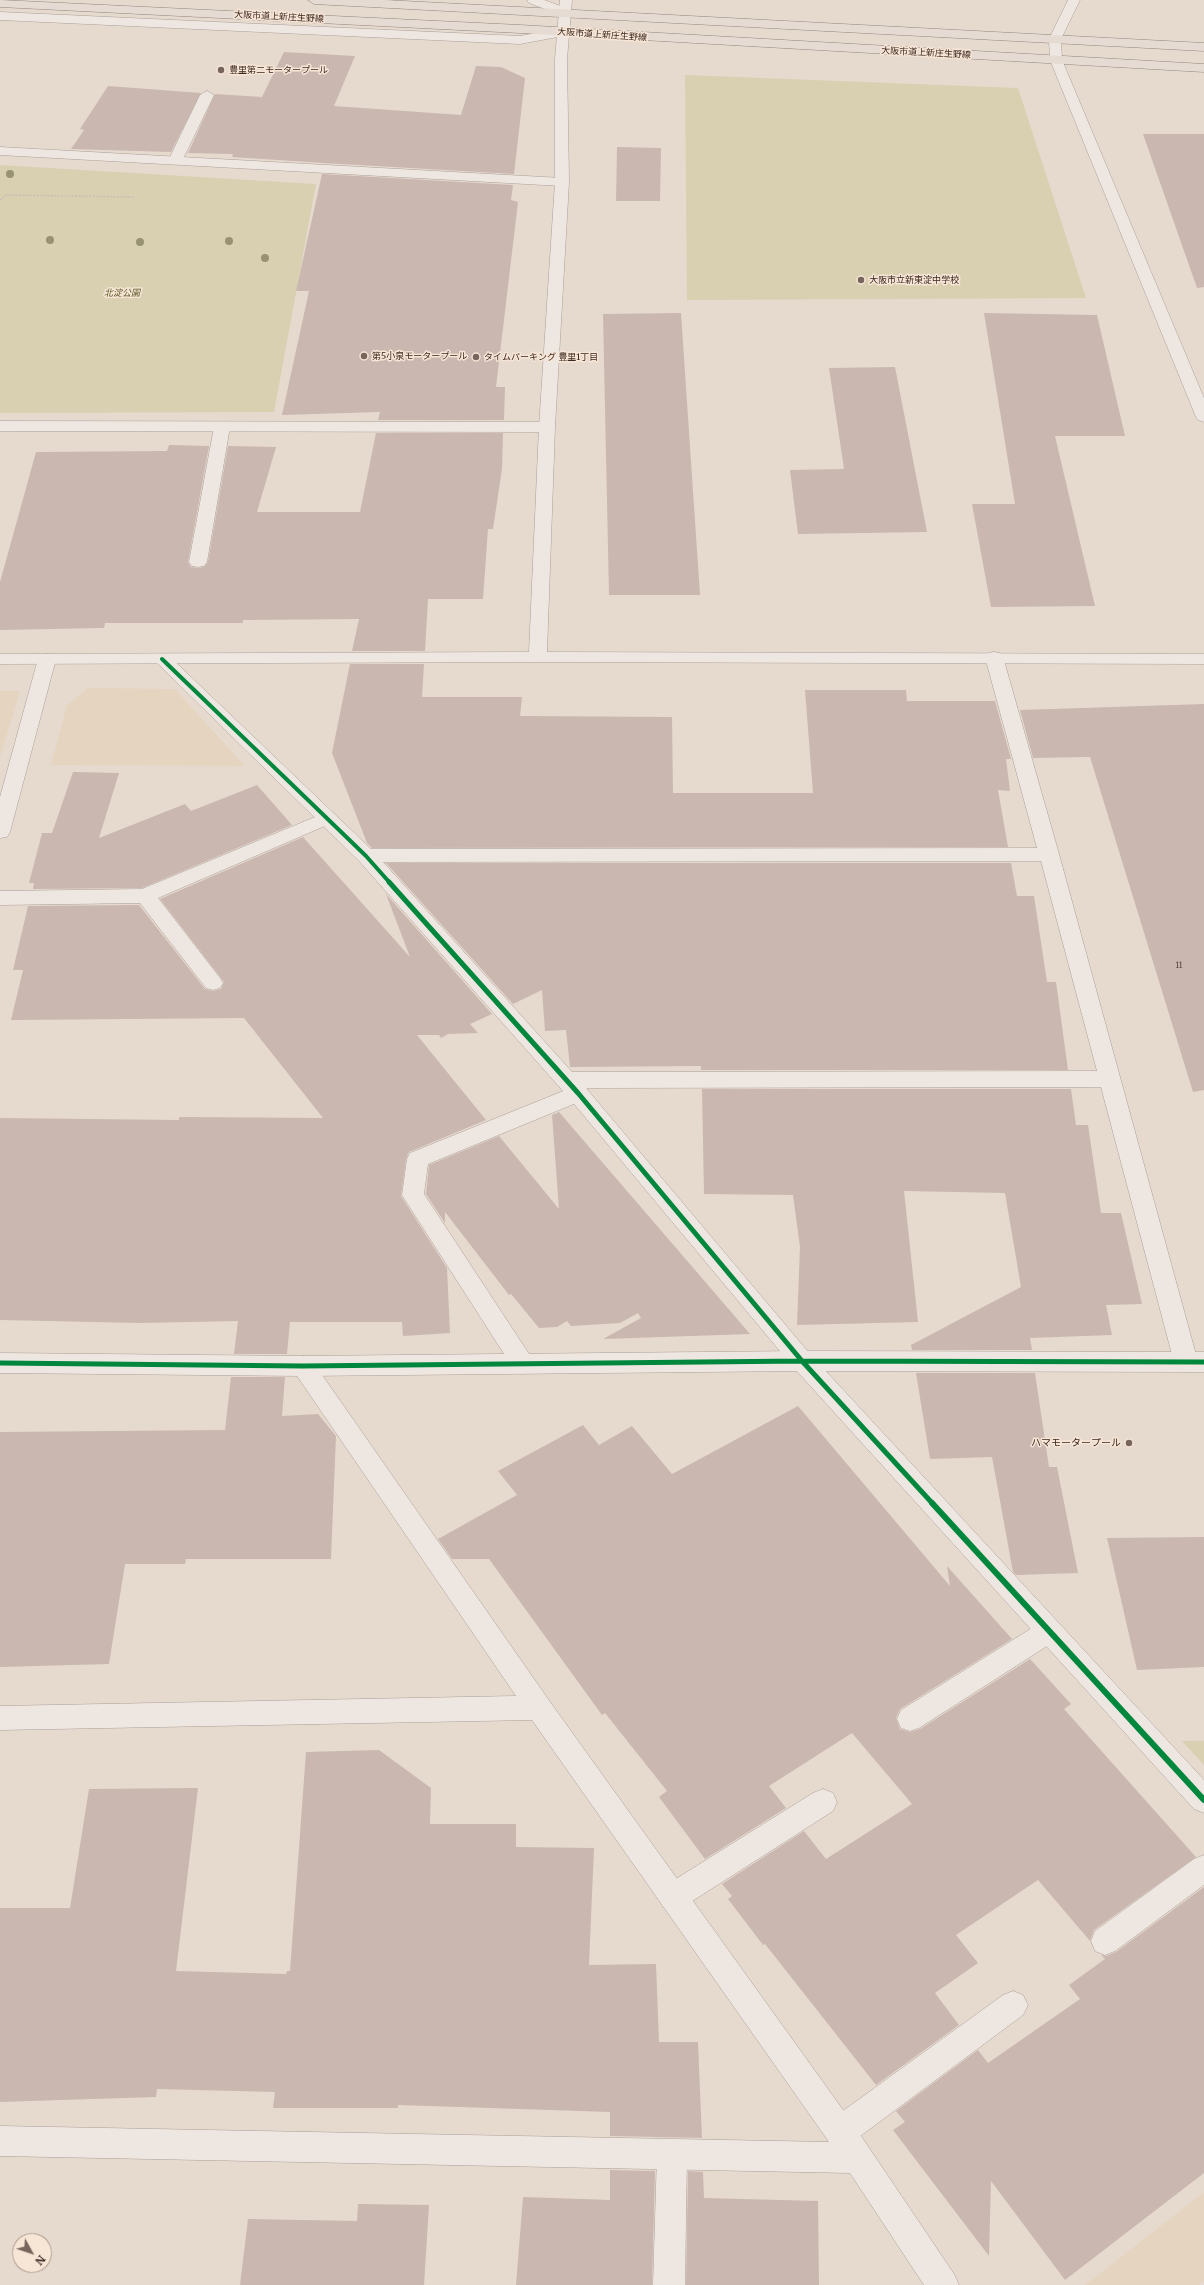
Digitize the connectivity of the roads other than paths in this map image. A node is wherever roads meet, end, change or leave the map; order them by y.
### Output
1 (314, 0) edge
2 (533, 0) edge
3 (1074, 0) edge
4 (0, 3) edge
5 (565, 6) edge
6 (0, 16) edge
7 (563, 32) junction
8 (1055, 39) junction
9 (1204, 47) edge
10 (1056, 60) junction
11 (1204, 68) edge
12 (206, 95) dead end
13 (0, 150) edge
14 (175, 160) junction
15 (562, 182) junction
16 (1204, 417) edge
17 (0, 426) edge
18 (222, 427) junction
19 (547, 427) junction
20 (198, 562) dead end
21 (538, 656) junction
22 (994, 657) junction
23 (0, 659) edge
24 (47, 659) junction
25 (162, 659) junction
26 (1204, 659) edge
27 (327, 818) junction
28 (0, 832) edge
29 (1049, 854) junction
30 (366, 856) junction
31 (145, 896) junction
32 (0, 898) edge
33 (213, 983) dead end
34 (1110, 1079) junction
35 (572, 1087) junction
36 (802, 1361) junction
37 (1195, 1362) edge
38 (0, 1363) edge
39 (523, 1364) junction
40 (304, 1366) junction
41 (1049, 1630) junction
42 (539, 1708) junction
43 (0, 1718) edge
44 (910, 1719) dead end
45 (1204, 1800) edge
46 (823, 1802) dead end
47 (1204, 1868) edge
48 (672, 1897) junction
49 (1105, 1941) dead end
50 (1013, 2005) dead end
51 (840, 2132) junction
52 (0, 2141) edge
53 (672, 2155) junction
54 (857, 2158) junction
55 (670, 2285) edge
56 (943, 2285) edge

1 - 5 main road, 大阪市道上新庄生野線
2 - 5 street
3 - 8 street
4 - 7 main road, 大阪市道上新庄生野線
5 - 7 street
5 - 8 main road, 大阪市道上新庄生野線
6 - 7 street
7 - 10 main road, 大阪市道上新庄生野線
7 - 15 street
8 - 9 main road, 大阪市道上新庄生野線
8 - 10 street
10 - 11 main road, 大阪市道上新庄生野線
10 - 16 street
12 - 14 street
13 - 14 street
14 - 15 street
15 - 19 street
17 - 18 street
18 - 19 street
18 - 20 street
19 - 21 street
21 - 22 street
21 - 25 street
22 - 26 street
22 - 29 street
23 - 24 street
24 - 25 street
24 - 28 street
25 - 27 street
27 - 30 street
27 - 31 street
29 - 30 street
29 - 34 street
30 - 35 street
31 - 32 street
31 - 33 street
34 - 35 street
34 - 37 street
35 - 36 street
35 - 39 street
36 - 37 street
36 - 39 street
36 - 41 street
38 - 40 street
39 - 40 street
40 - 42 street
41 - 44 street
41 - 45 street
42 - 43 street
42 - 48 street
46 - 48 street
47 - 49 street
48 - 51 street
50 - 51 street
51 - 54 street
52 - 53 street
53 - 54 street
53 - 55 street
54 - 56 street

